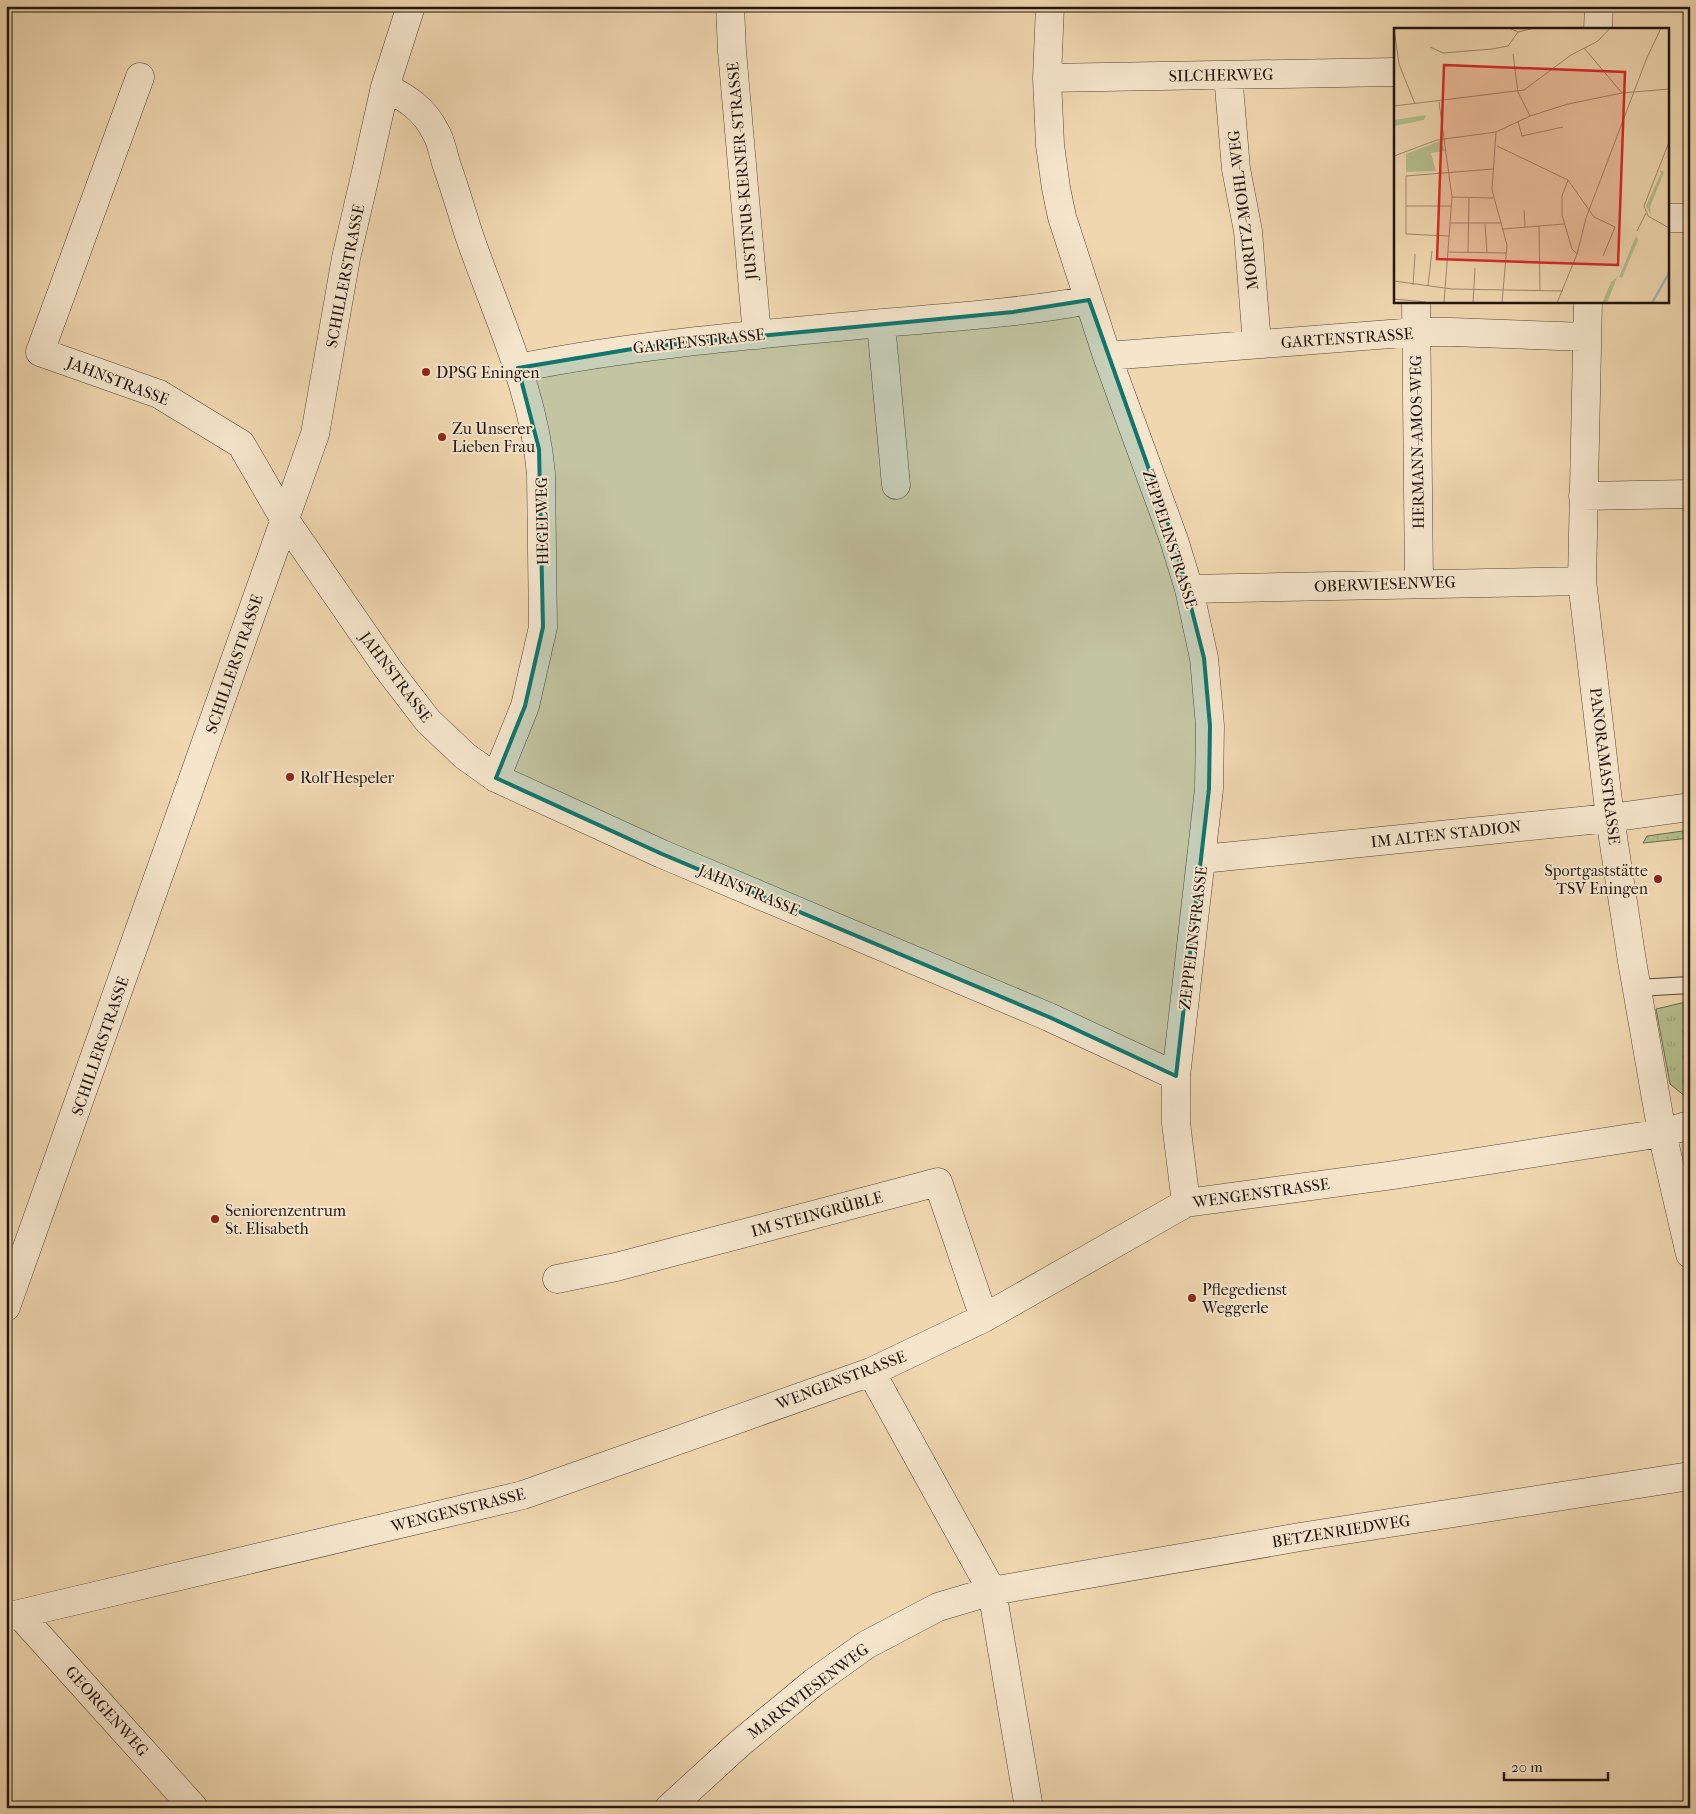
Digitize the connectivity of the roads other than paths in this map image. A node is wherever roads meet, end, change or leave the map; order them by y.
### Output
1 (411, 6) edge
2 (730, 6) edge
3 (1050, 6) edge
4 (1599, 6) edge
5 (1598, 28) edge
6 (1394, 72) edge
7 (1228, 75) junction
8 (140, 77) dead end
9 (1047, 78) junction
10 (385, 87) junction
11 (1668, 218) edge
12 (1690, 218) edge
13 (1089, 300) junction
14 (1416, 302) edge
15 (1588, 302) edge
16 (881, 324) junction
17 (1416, 332) junction
18 (757, 335) junction
19 (1588, 337) junction
20 (1257, 344) junction
21 (1107, 356) junction
22 (518, 368) junction
23 (896, 485) dead end
24 (1690, 494) edge
25 (1584, 496) junction
26 (285, 520) junction
27 (1582, 581) junction
28 (1419, 583) junction
29 (1189, 589) junction
30 (496, 778) junction
31 (1690, 808) edge
32 (1610, 818) junction
33 (1202, 859) junction
34 (1690, 985) edge
35 (1636, 988) junction
36 (1176, 1076) junction
37 (1690, 1125) edge
38 (1662, 1133) junction
39 (1186, 1203) junction
40 (1690, 1254) edge
41 (557, 1279) dead end
42 (6, 1307) edge
43 (984, 1318) junction
44 (871, 1372) junction
45 (1690, 1476) edge
46 (992, 1591) junction
47 (13, 1616) edge
48 (194, 1808) edge
49 (670, 1808) edge
50 (1029, 1808) edge

1 - 10 street, SCHILLERSTRASSE
2 - 18 street, JUSTINUS-KERNER-STRASSE
3 - 9 street, ZEPPELINSTRASSE
4 - 5 street
6 - 7 street, SILCHERWEG
7 - 9 street, SILCHERWEG
7 - 20 street, MORITZ-MOHL-WEG
8 - 26 street, JAHNSTRASSE
9 - 13 street, ZEPPELINSTRASSE
10 - 22 street, HEGELWEG
10 - 26 street, SCHILLERSTRASSE
11 - 12 street
13 - 16 street, GARTENSTRASSE
13 - 21 street, ZEPPELINSTRASSE
14 - 17 street, HERMANN-AMOS-WEG
15 - 19 street, PANORAMASTRASSE
16 - 18 street, GARTENSTRASSE
16 - 23 street
17 - 19 street, GARTENSTRASSE
17 - 20 street, GARTENSTRASSE
17 - 28 street, HERMANN-AMOS-WEG
18 - 22 street, GARTENSTRASSE
19 - 25 street, PANORAMASTRASSE
20 - 21 street, GARTENSTRASSE
21 - 29 street, ZEPPELINSTRASSE
22 - 30 street, HEGELWEG
24 - 25 street
25 - 27 street, PANORAMASTRASSE
26 - 30 street, JAHNSTRASSE
26 - 42 street, SCHILLERSTRASSE
27 - 28 street, OBERWIESENWEG
27 - 32 street, PANORAMASTRASSE
28 - 29 street, OBERWIESENWEG
29 - 33 street, ZEPPELINSTRASSE
30 - 36 street, JAHNSTRASSE
31 - 32 street, IM ALTEN STADION
32 - 33 street, IM ALTEN STADION
32 - 35 street, PANORAMASTRASSE
33 - 36 street, ZEPPELINSTRASSE
34 - 35 lane
35 - 38 street, PANORAMASTRASSE
36 - 39 street, ZEPPELINSTRASSE
37 - 38 street, WENGENSTRASSE
38 - 39 street, WENGENSTRASSE
38 - 40 street, PANORAMASTRASSE
39 - 43 street, WENGENSTRASSE
41 - 43 street, IM STEINGRÜBLE
43 - 44 street, WENGENSTRASSE
44 - 46 street
44 - 47 street, WENGENSTRASSE
45 - 46 street, BETZENRIEDWEG
46 - 49 street, MARKWIESENWEG
46 - 50 street
47 - 48 street, GEORGENWEG

